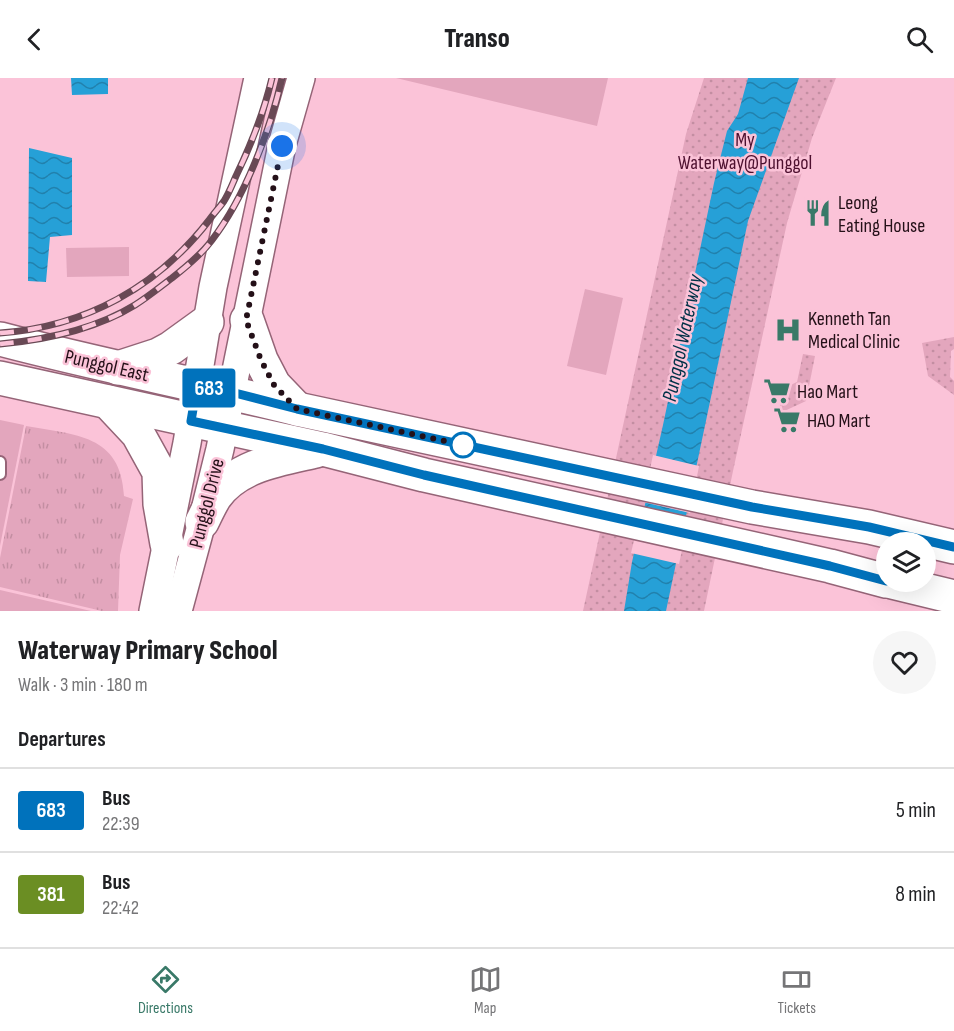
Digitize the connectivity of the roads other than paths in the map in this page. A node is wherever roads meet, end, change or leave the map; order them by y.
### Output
1 (258, 78) edge
2 (302, 78) edge
3 (246, 320) junction
4 (207, 322) junction
5 (0, 339) edge
6 (118, 368) junction
7 (0, 378) edge
8 (197, 386) junction
9 (231, 392) junction
10 (108, 402) junction
11 (297, 409) junction
12 (191, 421) junction
13 (224, 427) junction
14 (323, 449) junction
15 (0, 462) edge
16 (0, 474) edge
17 (202, 522) junction
18 (167, 544) junction
19 (954, 547) edge
20 (876, 578) edge
21 (933, 592) edge
22 (954, 597) edge
23 (153, 611) edge
24 (178, 611) edge

1 - 4 street, Punggol Drive
2 - 3 street, Punggol Drive
3 - 9 street, Punggol Drive
3 - 11 main road
4 - 6 main road
4 - 8 street, Punggol Drive
5 - 6 main road, Punggol East
6 - 8 main road, Punggol East
7 - 10 main road, Punggol East
8 - 9 main road, Punggol East
8 - 12 street, Punggol Drive
9 - 11 main road, Punggol East
9 - 13 street, Punggol Drive
10 - 12 main road, Punggol East
10 - 18 main road
11 - 19 main road, Punggol East
12 - 13 main road, Punggol East
12 - 18 street, Punggol Drive
13 - 14 main road, Punggol East
13 - 17 street, Punggol Drive
14 - 17 main road
14 - 20 main road, Punggol East
15 - 16 lane
17 - 24 street, Punggol Drive
18 - 23 street, Punggol Drive
21 - 22 main road

